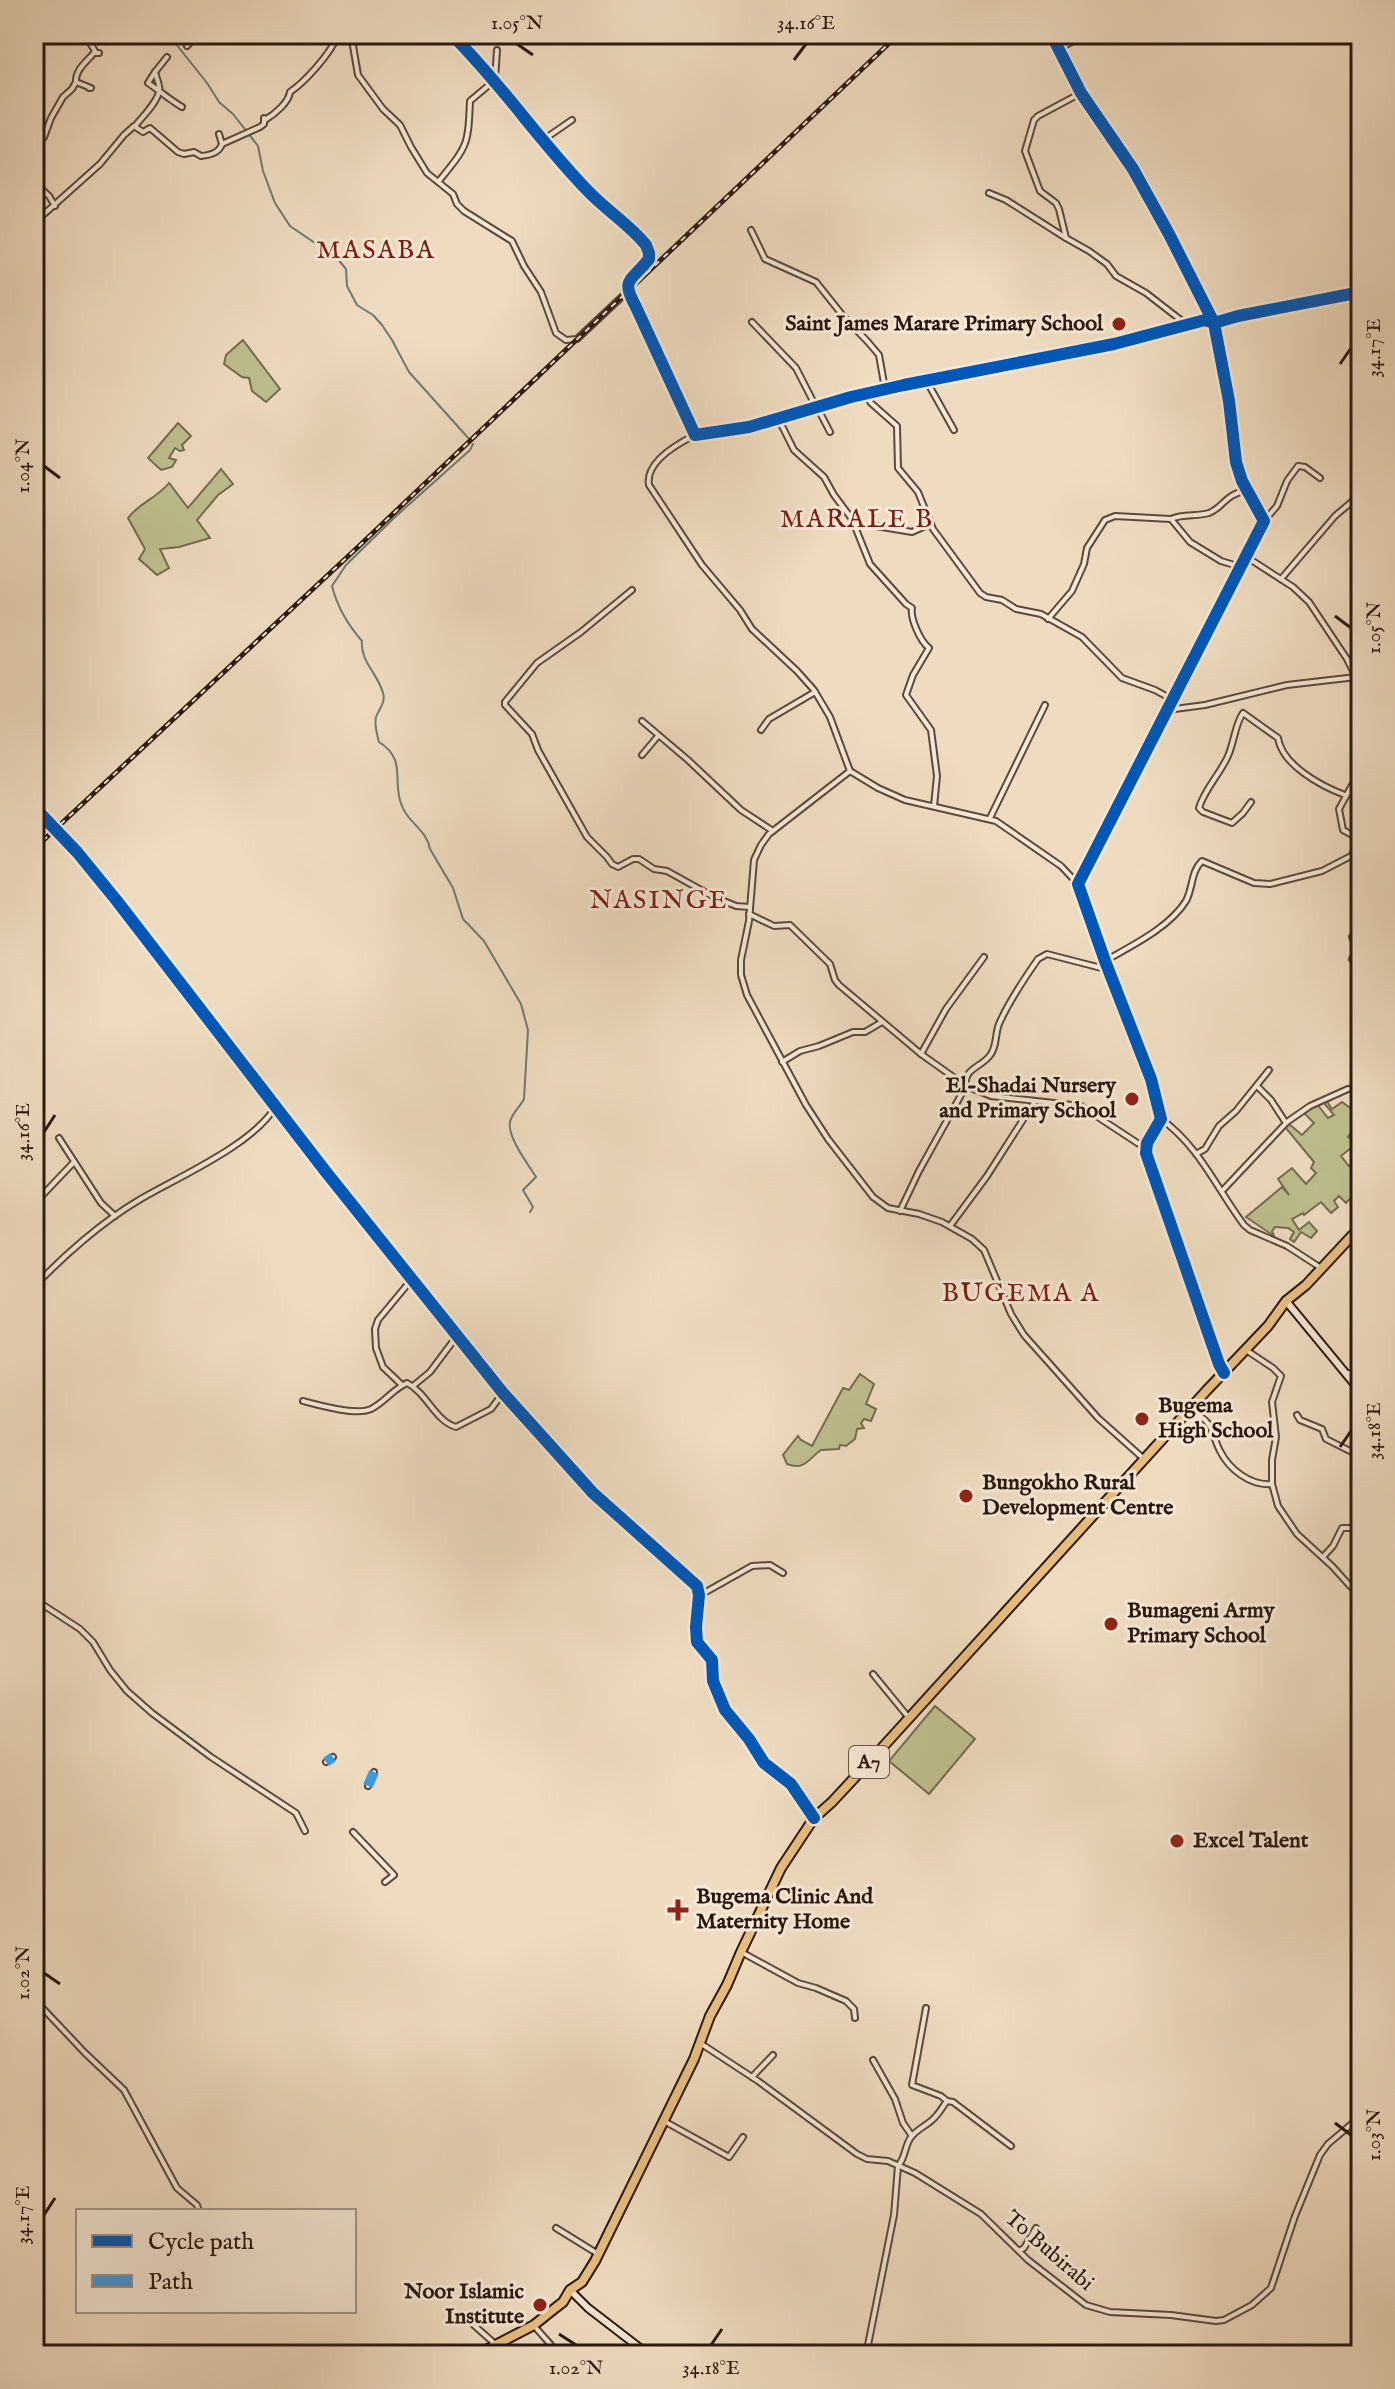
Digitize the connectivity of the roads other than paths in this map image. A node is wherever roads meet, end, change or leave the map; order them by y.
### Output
1 (97, 34) edge
2 (109, 34) edge
3 (198, 34) edge
4 (349, 34) edge
5 (451, 34) edge
6 (1051, 34) edge
7 (1085, 34) edge
8 (106, 41) dead end
9 (187, 46) dead end
10 (1059, 49) junction
11 (497, 50) dead end
12 (167, 57) dead end
13 (155, 72) junction
14 (495, 80) junction
15 (76, 82) junction
16 (89, 88) dead end
17 (159, 90) junction
18 (1081, 93) junction
19 (182, 107) dead end
20 (572, 120) dead end
21 (135, 126) junction
22 (219, 134) dead end
23 (543, 140) junction
24 (1358, 141) dead end
25 (222, 144) junction
26 (34, 150) edge
27 (1361, 155) edge
28 (439, 181) junction
29 (34, 182) edge
30 (989, 193) dead end
31 (55, 206) junction
32 (34, 223) edge
33 (751, 230) dead end
34 (1066, 238) junction
35 (627, 292) junction
36 (1361, 292) edge
37 (752, 322) dead end
38 (1214, 323) junction
39 (1186, 324) junction
40 (926, 380) junction
41 (885, 389) junction
42 (865, 394) junction
43 (817, 407) junction
44 (778, 418) junction
45 (954, 430) dead end
46 (830, 432) dead end
47 (695, 435) junction
48 (1320, 478) dead end
49 (1247, 490) junction
50 (1361, 494) edge
51 (1171, 519) junction
52 (1264, 521) junction
53 (930, 524) junction
54 (876, 526) dead end
55 (1245, 556) junction
56 (1241, 567) junction
57 (1281, 580) junction
58 (632, 590) dead end
59 (1048, 619) junction
60 (1356, 677) junction
61 (1361, 687) edge
62 (815, 692) junction
63 (1170, 703) junction
64 (1045, 705) dead end
65 (1167, 710) junction
66 (642, 721) dead end
67 (761, 730) dead end
68 (658, 736) junction
69 (1361, 754) edge
70 (642, 755) dead end
71 (850, 771) junction
72 (1345, 795) junction
73 (1251, 802) dead end
74 (934, 806) junction
75 (34, 807) edge
76 (990, 818) junction
77 (773, 831) junction
78 (1361, 841) edge
79 (1078, 884) junction
80 (750, 907) junction
81 (749, 914) junction
82 (1352, 937) dead end
83 (984, 957) dead end
84 (1105, 961) junction
85 (1361, 964) edge
86 (1109, 970) junction
87 (883, 1022) junction
88 (921, 1054) junction
89 (782, 1062) junction
90 (1269, 1070) dead end
91 (966, 1086) junction
92 (1257, 1086) junction
93 (1348, 1089) dead end
94 (1035, 1101) junction
95 (276, 1106) junction
96 (1161, 1119) junction
97 (1286, 1123) junction
98 (59, 1138) dead end
99 (1145, 1148) junction
100 (1196, 1154) junction
101 (74, 1162) junction
102 (1223, 1190) junction
103 (34, 1204) edge
104 (900, 1211) junction
105 (115, 1216) junction
106 (950, 1226) junction
107 (1361, 1226) edge
108 (1321, 1268) junction
109 (412, 1279) junction
110 (35, 1285) edge
111 (1286, 1301) junction
112 (457, 1336) junction
113 (1246, 1350) junction
114 (1361, 1366) edge
115 (1224, 1373) junction
116 (1346, 1373) junction
117 (402, 1385) junction
118 (413, 1386) junction
119 (1361, 1392) edge
120 (503, 1393) junction
121 (303, 1401) dead end
122 (1189, 1412) junction
123 (1297, 1415) dead end
124 (1361, 1460) edge
125 (1145, 1461) junction
126 (1272, 1484) junction
127 (1361, 1521) edge
128 (1323, 1557) junction
129 (783, 1573) dead end
130 (698, 1590) junction
131 (1361, 1598) edge
132 (34, 1599) edge
133 (873, 1674) dead end
134 (909, 1718) junction
135 (333, 1757) dead end
136 (326, 1762) dead end
137 (374, 1772) dead end
138 (368, 1786) dead end
139 (814, 1818) junction
140 (305, 1831) dead end
141 (353, 1832) dead end
142 (385, 1882) dead end
143 (741, 1952) junction
144 (34, 1999) edge
145 (926, 2008) dead end
146 (855, 2018) dead end
147 (700, 2043) junction
148 (1361, 2044) edge
149 (773, 2055) dead end
150 (873, 2060) dead end
151 (1361, 2074) edge
152 (752, 2077) junction
153 (947, 2101) junction
154 (1361, 2116) edge
155 (664, 2121) junction
156 (912, 2136) junction
157 (743, 2137) dead end
158 (1011, 2146) dead end
159 (898, 2166) junction
160 (198, 2209) edge
161 (556, 2228) dead end
162 (1036, 2228) dead end
163 (1019, 2251) junction
164 (599, 2255) junction
165 (570, 2290) junction
166 (467, 2319) dead end
167 (534, 2325) junction
168 (496, 2345) junction
169 (476, 2355) edge
170 (560, 2355) edge
171 (649, 2355) edge
172 (866, 2355) edge

1 - 15 street
2 - 8 street
3 - 9 street
4 - 25 street
4 - 28 street
5 - 14 street
6 - 10 street
7 - 10 street
10 - 18 street
11 - 14 street
12 - 13 street
13 - 17 street
13 - 17 street
14 - 23 street
14 - 28 street
15 - 16 street
15 - 26 street
17 - 19 street
17 - 21 street
18 - 34 street
18 - 38 street
20 - 23 street
21 - 25 street
21 - 31 street
22 - 25 street
23 - 35 street
24 - 27 street
28 - 35 street
29 - 31 street
30 - 34 street
31 - 32 street
33 - 41 street
34 - 39 street
35 - 47 street
36 - 38 street
37 - 43 street
38 - 39 street
38 - 49 street
39 - 40 street
40 - 41 street
40 - 45 street
41 - 42 street
42 - 43 street
42 - 53 street
43 - 44 street
43 - 46 street
44 - 47 street
44 - 74 street
47 - 62 street
48 - 52 street
49 - 51 street
49 - 52 street
50 - 57 street
51 - 56 street
51 - 59 street
52 - 55 street
53 - 54 street
53 - 59 street
55 - 56 street
55 - 57 street
56 - 63 street
57 - 60 street
58 - 80 street
59 - 63 street
60 - 61 street
60 - 65 street
62 - 67 street
62 - 71 street
63 - 65 street
64 - 76 street
65 - 79 street
66 - 68 street
68 - 70 street
68 - 77 street
69 - 72 street
71 - 74 street
71 - 77 street
72 - 73 street
72 - 78 street
74 - 76 street
75 - 95 street
76 - 79 street
77 - 80 street
78 - 84 street
79 - 84 street
80 - 81 street
81 - 87 street
81 - 89 street
82 - 85 street
83 - 88 street
84 - 86 street
86 - 91 street
86 - 96 street
87 - 88 street
87 - 89 street
88 - 91 street
89 - 104 street
90 - 92 street
91 - 94 street
91 - 104 street
92 - 97 street
92 - 100 street
93 - 97 street
94 - 99 street
94 - 106 street
95 - 105 street
95 - 109 street
96 - 99 street
96 - 100 street
97 - 102 street
98 - 101 street
99 - 115 street
100 - 102 street
101 - 103 street
101 - 105 street
102 - 108 street
104 - 106 street
105 - 110 street
106 - 125 street
107 - 108 main road, A7
108 - 111 main road, A7
109 - 112 street
109 - 117 street
111 - 113 main road, A7
111 - 116 street
112 - 118 street
112 - 120 street
113 - 115 main road, A7
113 - 126 street
114 - 116 street
115 - 122 main road, A7
116 - 119 street
117 - 118 street
117 - 121 street
118 - 120 street
120 - 130 street
122 - 125 main road, A7
122 - 126 street
123 - 124 street
125 - 134 main road, A7
126 - 128 street
127 - 128 street
128 - 131 street
129 - 130 street
130 - 139 street
132 - 140 street
133 - 134 street
134 - 139 main road, A7
135 - 136 street
137 - 138 street
139 - 143 main road, A7
141 - 142 street
143 - 146 street
143 - 147 main road, A7
144 - 160 street
145 - 153 street
147 - 152 street, To Bubirabi
147 - 155 main road, A7
148 - 151 street
149 - 152 street
150 - 156 street
152 - 159 street, To Bubirabi
153 - 156 street
153 - 158 street
154 - 163 street, To Bubirabi
155 - 157 street
155 - 164 main road, A7
156 - 159 street
159 - 163 street, To Bubirabi
159 - 172 street
161 - 164 street
162 - 163 street
164 - 165 main road, A7
165 - 167 main road, A7
165 - 171 street
166 - 168 street
167 - 168 main road, A7
167 - 170 street
168 - 169 main road, A7

